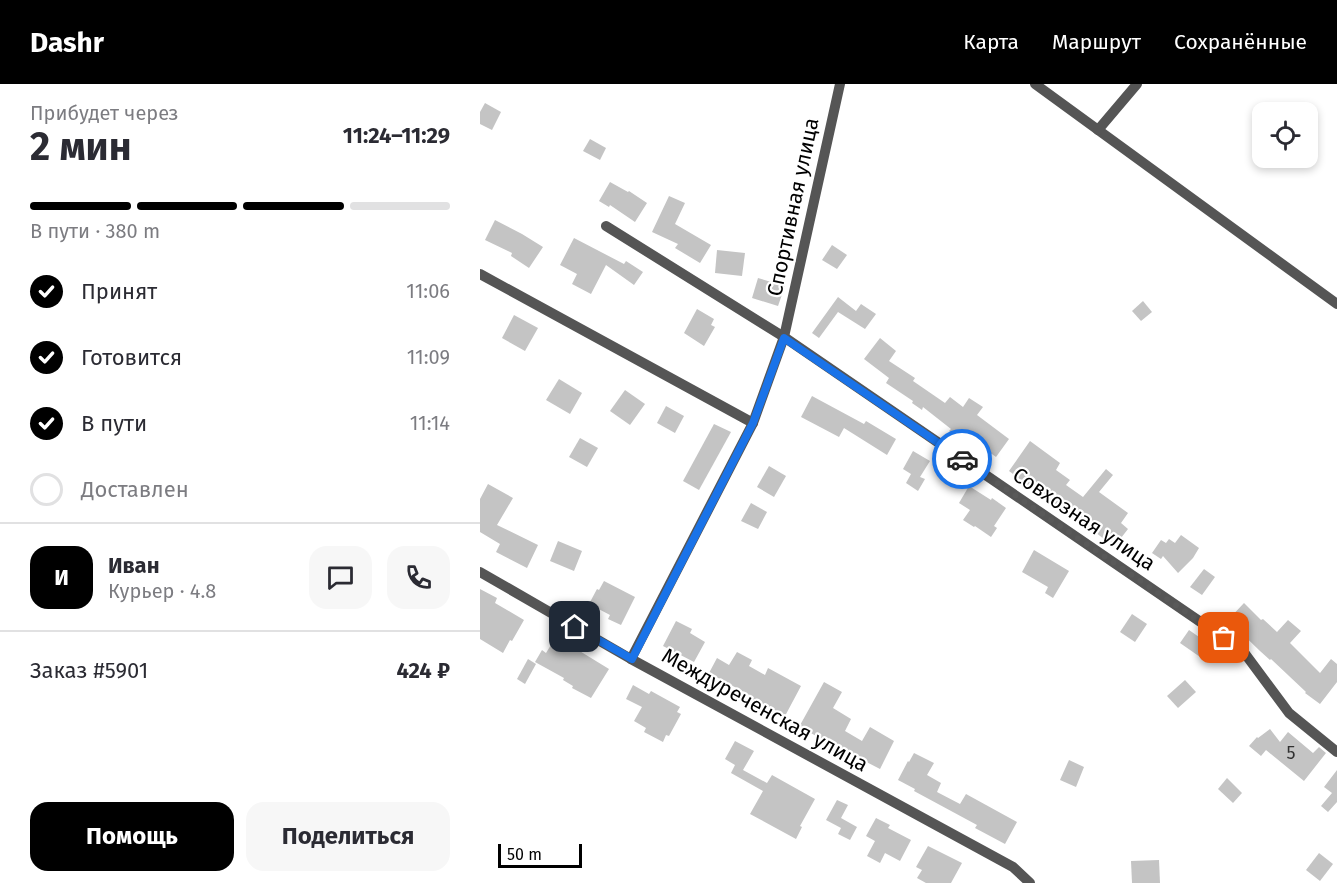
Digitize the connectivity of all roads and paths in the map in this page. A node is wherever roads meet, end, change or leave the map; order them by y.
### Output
1 (840, 84) edge
2 (1035, 84) edge
3 (1137, 84) edge
4 (1098, 130) junction
5 (606, 226) dead end
6 (480, 274) edge
7 (1337, 304) edge
8 (784, 338) junction
9 (753, 423) junction
10 (480, 572) edge
11 (632, 659) junction
12 (1337, 752) edge
13 (1030, 883) edge

1 - 8 street, Спортивная улица
2 - 4 street
3 - 4 street
4 - 7 street
5 - 8 street, Совхозная улица
6 - 9 street
8 - 9 street, Спортивная улица
8 - 12 street, Совхозная улица
9 - 11 street, Спортивная улица
10 - 11 street, Междуреченская улица
11 - 13 street, Междуреченская улица

